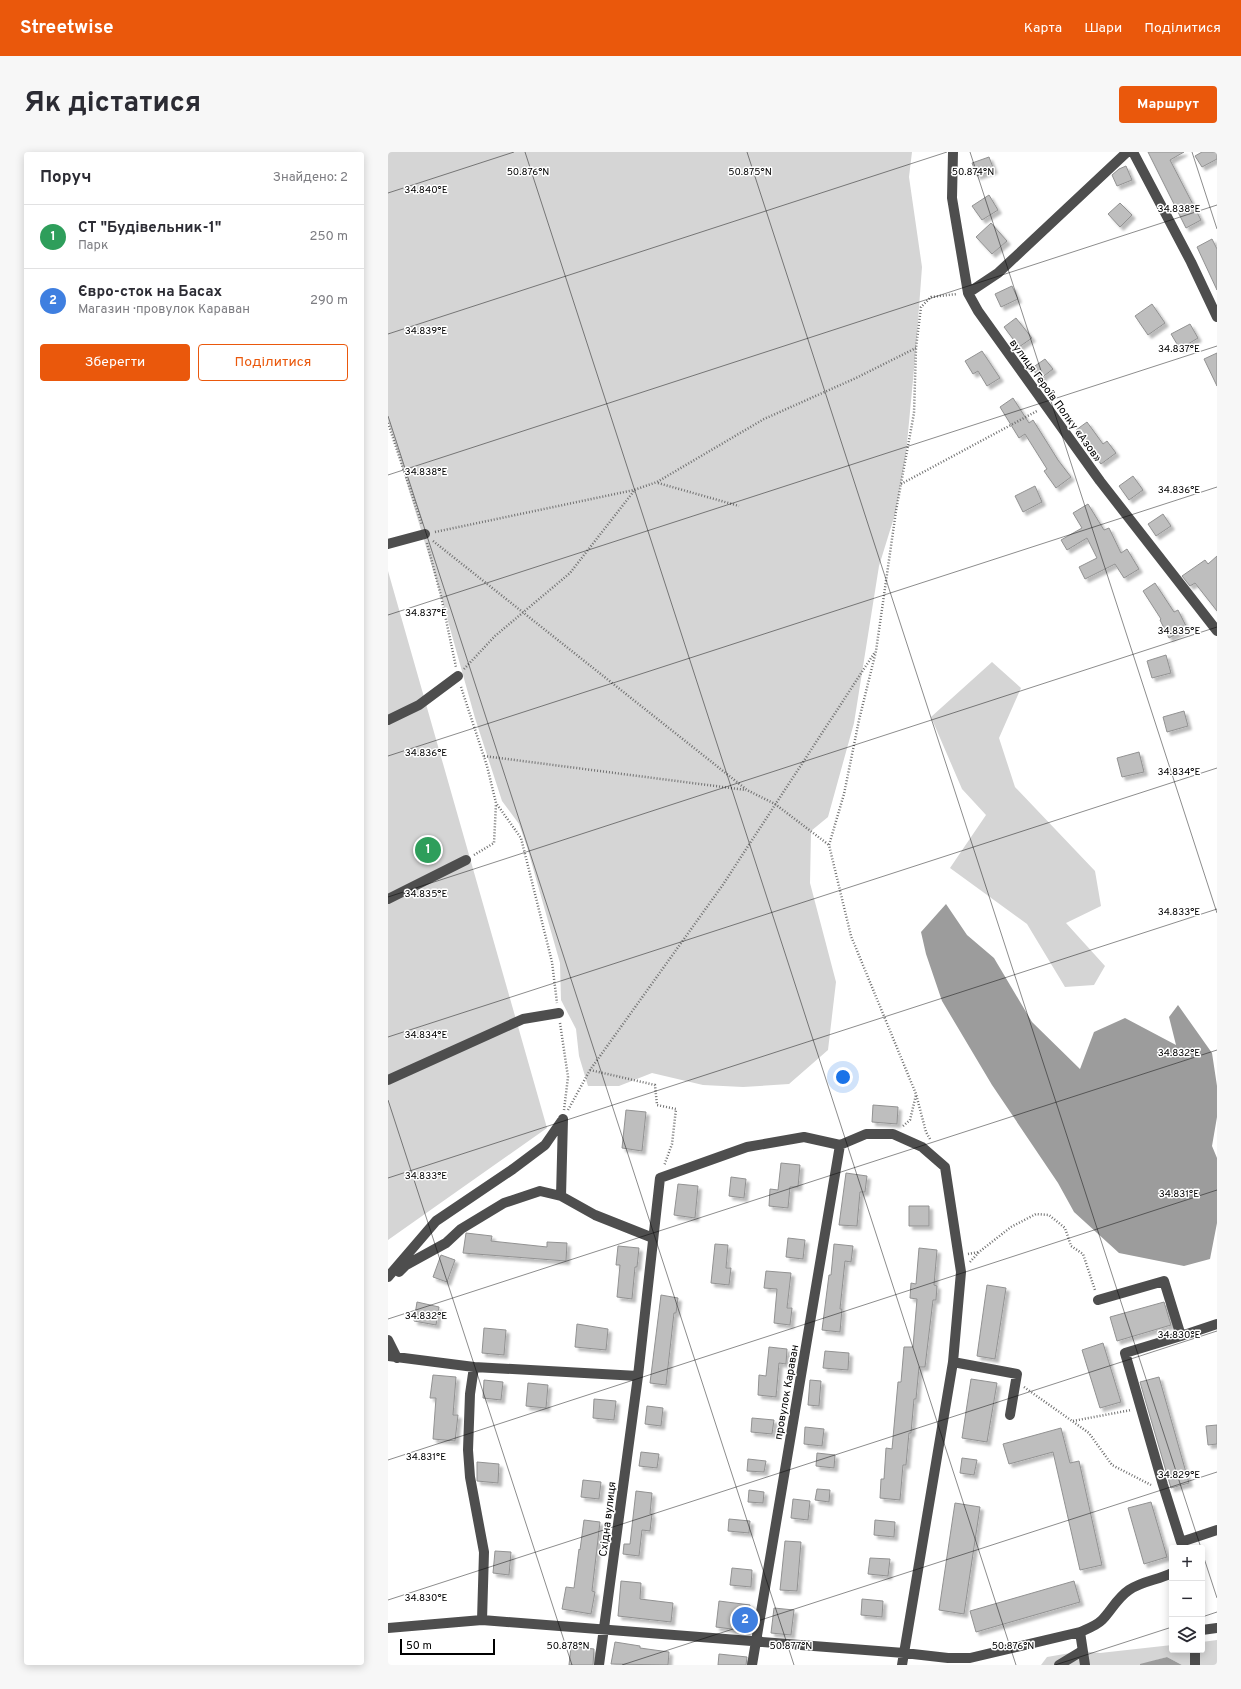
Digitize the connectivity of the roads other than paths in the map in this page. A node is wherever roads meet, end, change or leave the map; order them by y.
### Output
1 (953, 152) edge
2 (1127, 152) edge
3 (1133, 152) edge
4 (968, 293) junction
5 (1217, 317) edge
6 (425, 534) road end
7 (388, 544) edge
8 (1216, 627) edge
9 (458, 676) road end
10 (388, 720) edge
11 (466, 860) road end
12 (388, 899) edge
13 (559, 1013) road end
14 (388, 1080) edge
15 (840, 1145) junction
16 (561, 1196) junction
17 (653, 1238) junction
18 (388, 1277) edge
19 (388, 1281) edge
20 (1098, 1300) road end
21 (1217, 1324) edge
22 (1181, 1336) junction
23 (388, 1340) edge
24 (393, 1357) edge
25 (952, 1362) junction
26 (474, 1367) junction
27 (638, 1376) junction
28 (1010, 1415) dead end
29 (1217, 1530) edge
30 (1182, 1545) edge
31 (1169, 1573) edge
32 (482, 1620) junction
33 (388, 1628) edge
34 (1217, 1628) edge
35 (605, 1630) junction
36 (1205, 1630) edge
37 (1080, 1632) junction
38 (756, 1642) junction
39 (1082, 1651) junction
40 (904, 1653) junction
41 (1195, 1653) edge
42 (599, 1665) edge
43 (752, 1665) edge
44 (902, 1665) edge
45 (1059, 1665) edge
46 (1085, 1665) edge
47 (1195, 1665) edge

1 - 4 street, вулиця Героїв Полку «Азов»
2 - 4 street
3 - 5 street
4 - 8 street, вулиця Героїв Полку «Азов»
6 - 7 street
9 - 10 street
11 - 12 street
13 - 14 street
15 - 17 street, Східна вулиця
15 - 25 street
15 - 38 street, провулок Караван
16 - 17 street
16 - 18 street
16 - 19 street
17 - 27 street, Східна вулиця
20 - 22 street
21 - 22 street
22 - 30 street
23 - 24 street
24 - 26 street
25 - 28 street
25 - 40 street
26 - 27 street
26 - 32 street
27 - 35 street, Східна вулиця
29 - 30 street
31 - 37 street
32 - 33 street
32 - 35 street
34 - 36 street
35 - 38 street
35 - 42 street, Східна вулиця
37 - 39 street
37 - 40 street
38 - 40 street
38 - 43 street, провулок Караван
39 - 45 street
39 - 46 street
40 - 44 street
41 - 47 street

